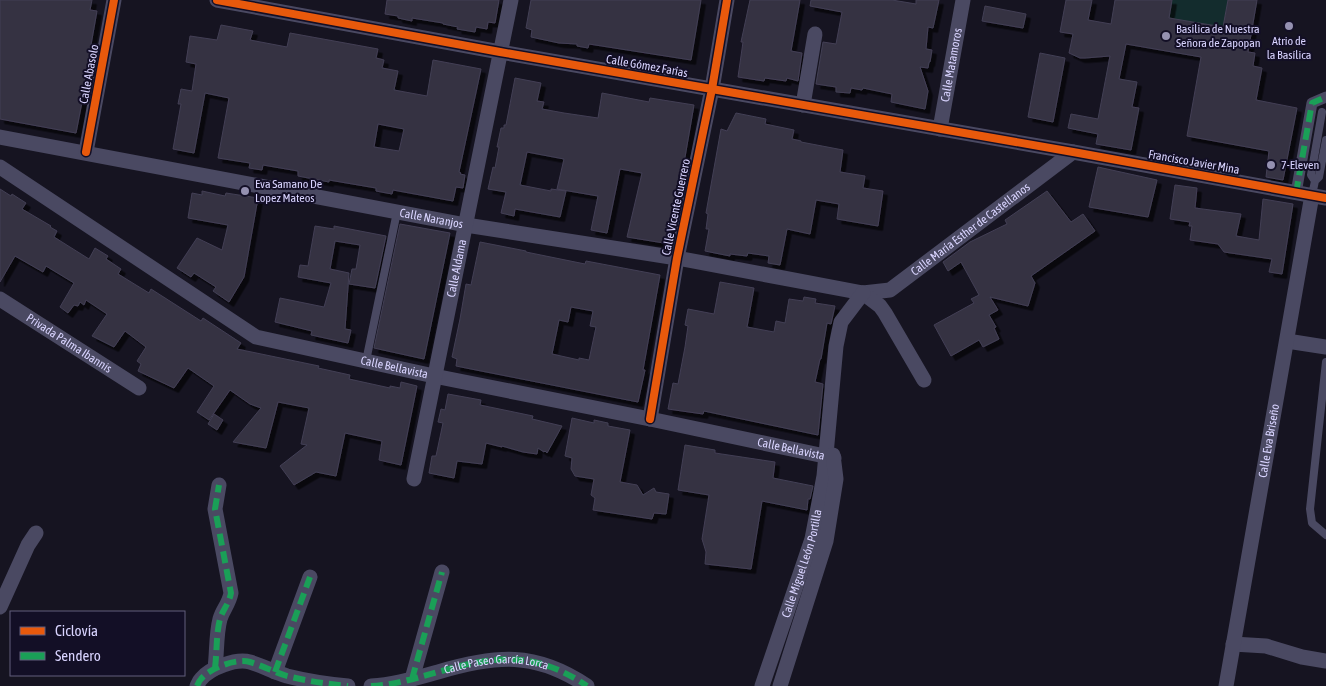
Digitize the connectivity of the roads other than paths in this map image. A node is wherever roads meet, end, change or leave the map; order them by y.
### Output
1 (114, 0) edge
2 (217, 0) edge
3 (511, 0) edge
4 (727, 0) edge
5 (963, 0) edge
6 (815, 34) dead end
7 (500, 52) junction
8 (712, 89) junction
9 (1326, 96) edge
10 (803, 105) junction
11 (1322, 112) dead end
12 (940, 129) junction
13 (0, 137) edge
14 (1326, 140) edge
15 (86, 152) junction
16 (1073, 152) junction
17 (0, 167) edge
18 (1296, 193) junction
19 (1321, 194) edge
20 (397, 212) junction
21 (466, 225) junction
22 (677, 258) junction
23 (863, 293) junction
24 (0, 299) edge
25 (1287, 341) junction
26 (1326, 347) edge
27 (366, 361) junction
28 (1326, 362) edge
29 (434, 376) junction
30 (924, 380) dead end
31 (138, 388) dead end
32 (650, 418) junction
33 (830, 457) junction
34 (414, 479) dead end
35 (220, 484) dead end
36 (36, 533) dead end
37 (1326, 535) edge
38 (442, 572) dead end
39 (310, 577) dead end
40 (0, 607) edge
41 (1233, 644) junction
42 (1326, 661) edge
43 (216, 668) junction
44 (275, 672) junction
45 (412, 679) junction
46 (197, 686) edge
47 (348, 686) edge
48 (371, 686) edge
49 (588, 686) edge
50 (762, 686) edge
51 (780, 686) edge
52 (1226, 686) edge

1 - 15 street, Calle Abasolo
2 - 7 street, Calle Gómez Farías
3 - 7 street, Calle Aldama
4 - 8 street, Calle Vicente Guerrero
5 - 12 street, Calle Matamoros
6 - 10 street
7 - 8 street, Calle Gómez Farías
7 - 21 street, Calle Aldama
8 - 10 street, Calle Gómez Farías
8 - 22 street, Calle Vicente Guerrero
9 - 18 street
10 - 12 street, Calle Gómez Farías
11 - 19 lane
12 - 16 street, Calle Gómez Farías
13 - 15 street, Calle Naranjos
14 - 19 lane
15 - 20 street, Calle Naranjos
16 - 18 street, Francisco Javier Mina
16 - 23 street, Calle María Esther de Castellanos
17 - 27 street, Calle Bellavista
18 - 19 street, Francisco Javier Mina
19 - 25 street, Calle Eva Briseño
20 - 21 street, Calle Naranjos
20 - 27 lane
21 - 22 street, Calle Naranjos
21 - 29 street, Calle Aldama
22 - 23 street, Calle Naranjos
22 - 32 street, Calle Vicente Guerrero
23 - 30 street
23 - 33 street, Calle Miguel León Portilla
24 - 31 street, Privada Palma Ibannis
25 - 26 street
25 - 41 street, Calle Eva Briseño
27 - 29 street, Calle Bellavista
28 - 37 lane
29 - 32 street, Calle Bellavista
29 - 34 street, Calle Aldama
32 - 33 street, Calle Bellavista
33 - 50 street, Calle Miguel León Portilla
33 - 51 street, Calle Miguel León Portilla
35 - 43 street
36 - 40 street
38 - 45 street
39 - 44 street
41 - 42 street
41 - 52 street, Calle Eva Briseño
43 - 44 street
43 - 46 street
44 - 47 street
45 - 48 street, Calle Paseo García Lorca
45 - 49 street, Calle Paseo García Lorca

